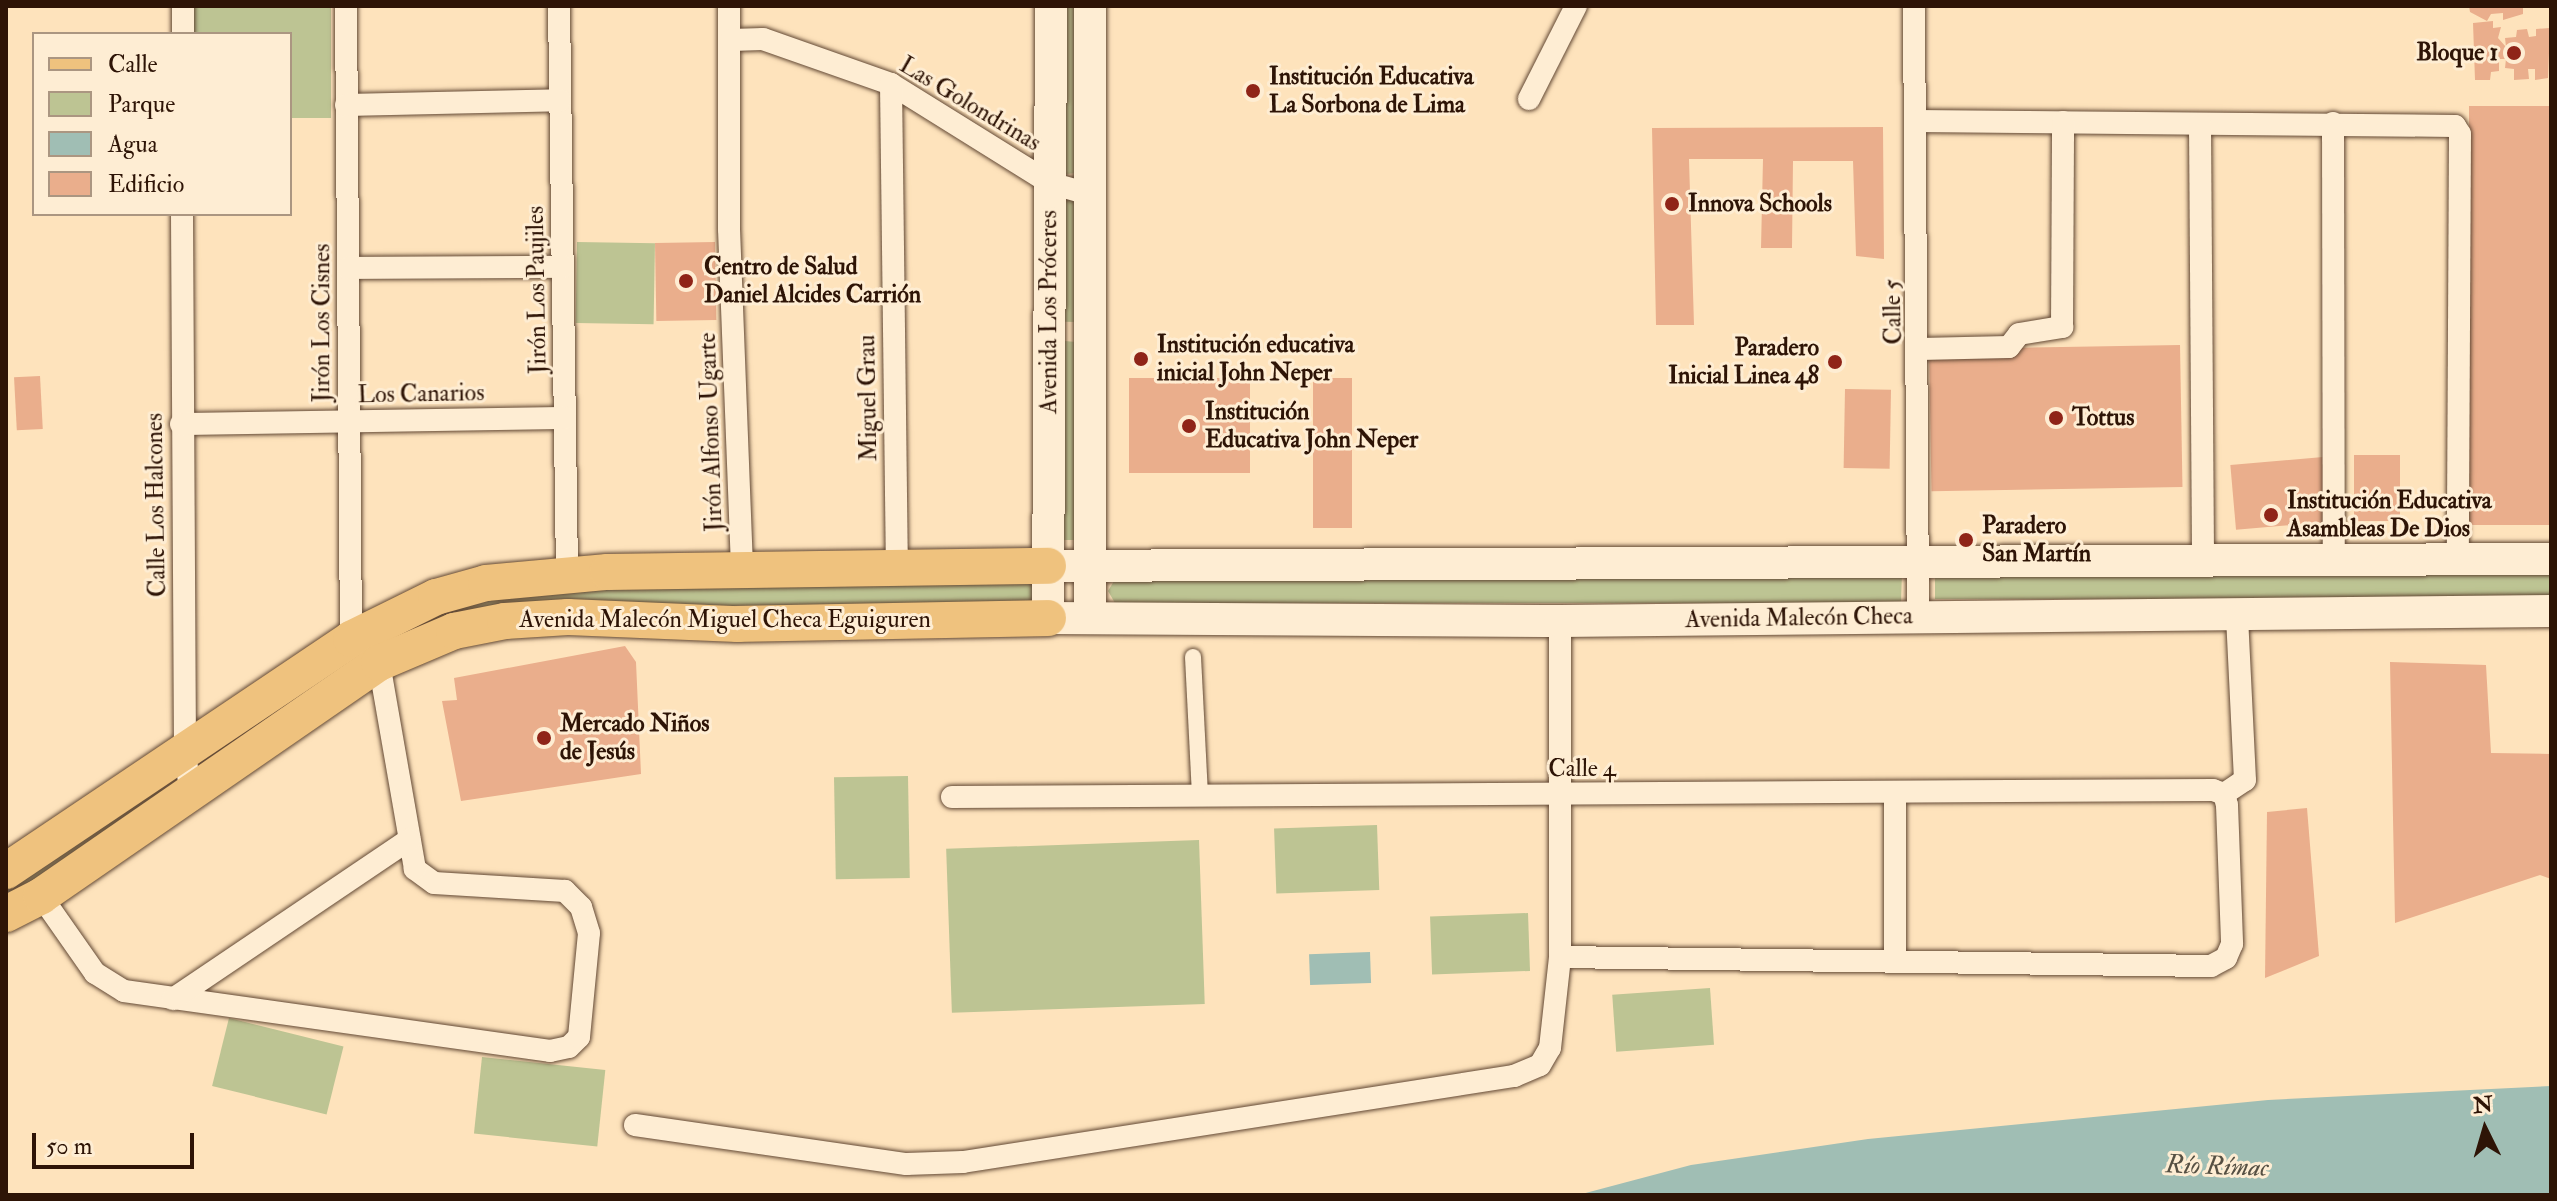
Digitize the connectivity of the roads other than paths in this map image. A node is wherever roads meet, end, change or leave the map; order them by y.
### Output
1 (183, 6) edge
2 (346, 6) edge
3 (559, 6) edge
4 (729, 6) edge
5 (1051, 6) edge
6 (1090, 6) edge
7 (1576, 6) edge
8 (1914, 6) edge
9 (183, 32) edge
10 (731, 40) junction
11 (891, 84) junction
12 (1529, 99) dead end
13 (560, 100) junction
14 (346, 105) junction
15 (1916, 121) junction
16 (2063, 122) junction
17 (2333, 123) junction
18 (2200, 124) junction
19 (1050, 183) junction
20 (1089, 194) junction
21 (182, 216) edge
22 (563, 267) junction
23 (348, 268) junction
24 (1049, 331) junction
25 (1089, 332) junction
26 (1920, 349) junction
27 (565, 418) junction
28 (349, 421) junction
29 (181, 424) junction
30 (2203, 558) junction
31 (2334, 558) junction
32 (1918, 559) junction
33 (2458, 559) junction
34 (2551, 559) edge
35 (1048, 566) junction
36 (1088, 566) junction
37 (897, 567) junction
38 (742, 568) junction
39 (567, 574) junction
40 (2551, 611) edge
41 (2237, 616) junction
42 (1090, 617) junction
43 (1918, 617) junction
44 (1048, 618) junction
45 (1560, 621) junction
46 (351, 639) junction
47 (1193, 657) dead end
48 (379, 663) junction
49 (185, 754) junction
50 (2218, 792) junction
51 (1895, 793) junction
52 (191, 795) junction
53 (1558, 795) junction
54 (1200, 796) junction
55 (952, 797) dead end
56 (409, 840) junction
57 (6, 871) edge
58 (41, 896) junction
59 (6, 914) edge
60 (1560, 957) junction
61 (1895, 961) junction
62 (173, 999) junction
63 (635, 1125) dead end

1 - 9 street
2 - 14 street, Jirón Los Cisnes
3 - 13 street, Jirón Los Paujiles
4 - 10 street, Jirón Alfonso Ugarte
5 - 19 main road, Avenida Los Próceres
6 - 20 main road, Avenida Los Próceres
7 - 12 street
8 - 15 street, Calle 5
10 - 11 street, Las Golondrinas
10 - 38 street, Jirón Alfonso Ugarte
11 - 19 street, Las Golondrinas
11 - 37 street, Miguel Grau
13 - 14 street
13 - 22 street, Jirón Los Paujiles
14 - 23 street, Jirón Los Cisnes
15 - 16 street
15 - 26 street, Calle 5
16 - 18 street
16 - 26 street
17 - 18 street
17 - 31 street
17 - 33 street
18 - 30 street
19 - 20 street, Las Golondrinas
19 - 24 main road, Avenida Los Próceres
20 - 25 main road, Avenida Los Próceres
21 - 29 street, Calle Los Halcones
22 - 23 street
22 - 27 street, Jirón Los Paujiles
23 - 28 street, Jirón Los Cisnes
24 - 25 main road
24 - 35 main road, Avenida Los Próceres
25 - 36 main road, Avenida Los Próceres
26 - 32 street, Calle 5
27 - 28 street, Los Canarios
27 - 39 street, Jirón Los Paujiles
28 - 29 street, Los Canarios
28 - 46 street, Jirón Los Cisnes
29 - 49 street, Calle Los Halcones
30 - 31 main road
30 - 32 main road
31 - 33 main road
32 - 36 main road
32 - 43 street, Calle 5
33 - 34 main road
35 - 36 main road
35 - 37 main road, Avenida Malecón Miguel Checa Eguiguren
35 - 44 main road, Avenida Los Próceres
36 - 42 main road, Avenida Los Próceres
37 - 38 main road, Avenida Malecón Miguel Checa Eguiguren
38 - 39 main road, Avenida Malecón Miguel Checa Eguiguren
39 - 46 main road, Avenida Malecón Miguel Checa Eguiguren
40 - 41 main road, Avenida Malecón Checa
41 - 43 main road, Avenida Malecón Checa
41 - 50 street
42 - 44 main road, Avenida Malecón Checa
42 - 45 main road, Avenida Malecón Checa
43 - 45 main road, Avenida Malecón Checa
44 - 48 main road, Avenida Malecón Miguel Checa Eguiguren
45 - 53 street
46 - 49 main road, Avenida Malecón Miguel Checa Eguiguren
47 - 54 street
48 - 52 main road, Avenida Malecón Miguel Checa Eguiguren
48 - 56 street
49 - 52 street, Calle Los Halcones
49 - 57 main road, Avenida Malecón Miguel Checa Eguiguren
50 - 51 street, Calle 4
50 - 61 street
51 - 53 street, Calle 4
51 - 61 street
52 - 58 main road, Avenida Malecón Miguel Checa Eguiguren
53 - 54 street, Calle 4
53 - 60 street
54 - 55 street, Calle 4
56 - 62 street
56 - 62 street
58 - 59 main road, Avenida Malecón Miguel Checa Eguiguren
58 - 62 street
60 - 61 street
60 - 63 street

